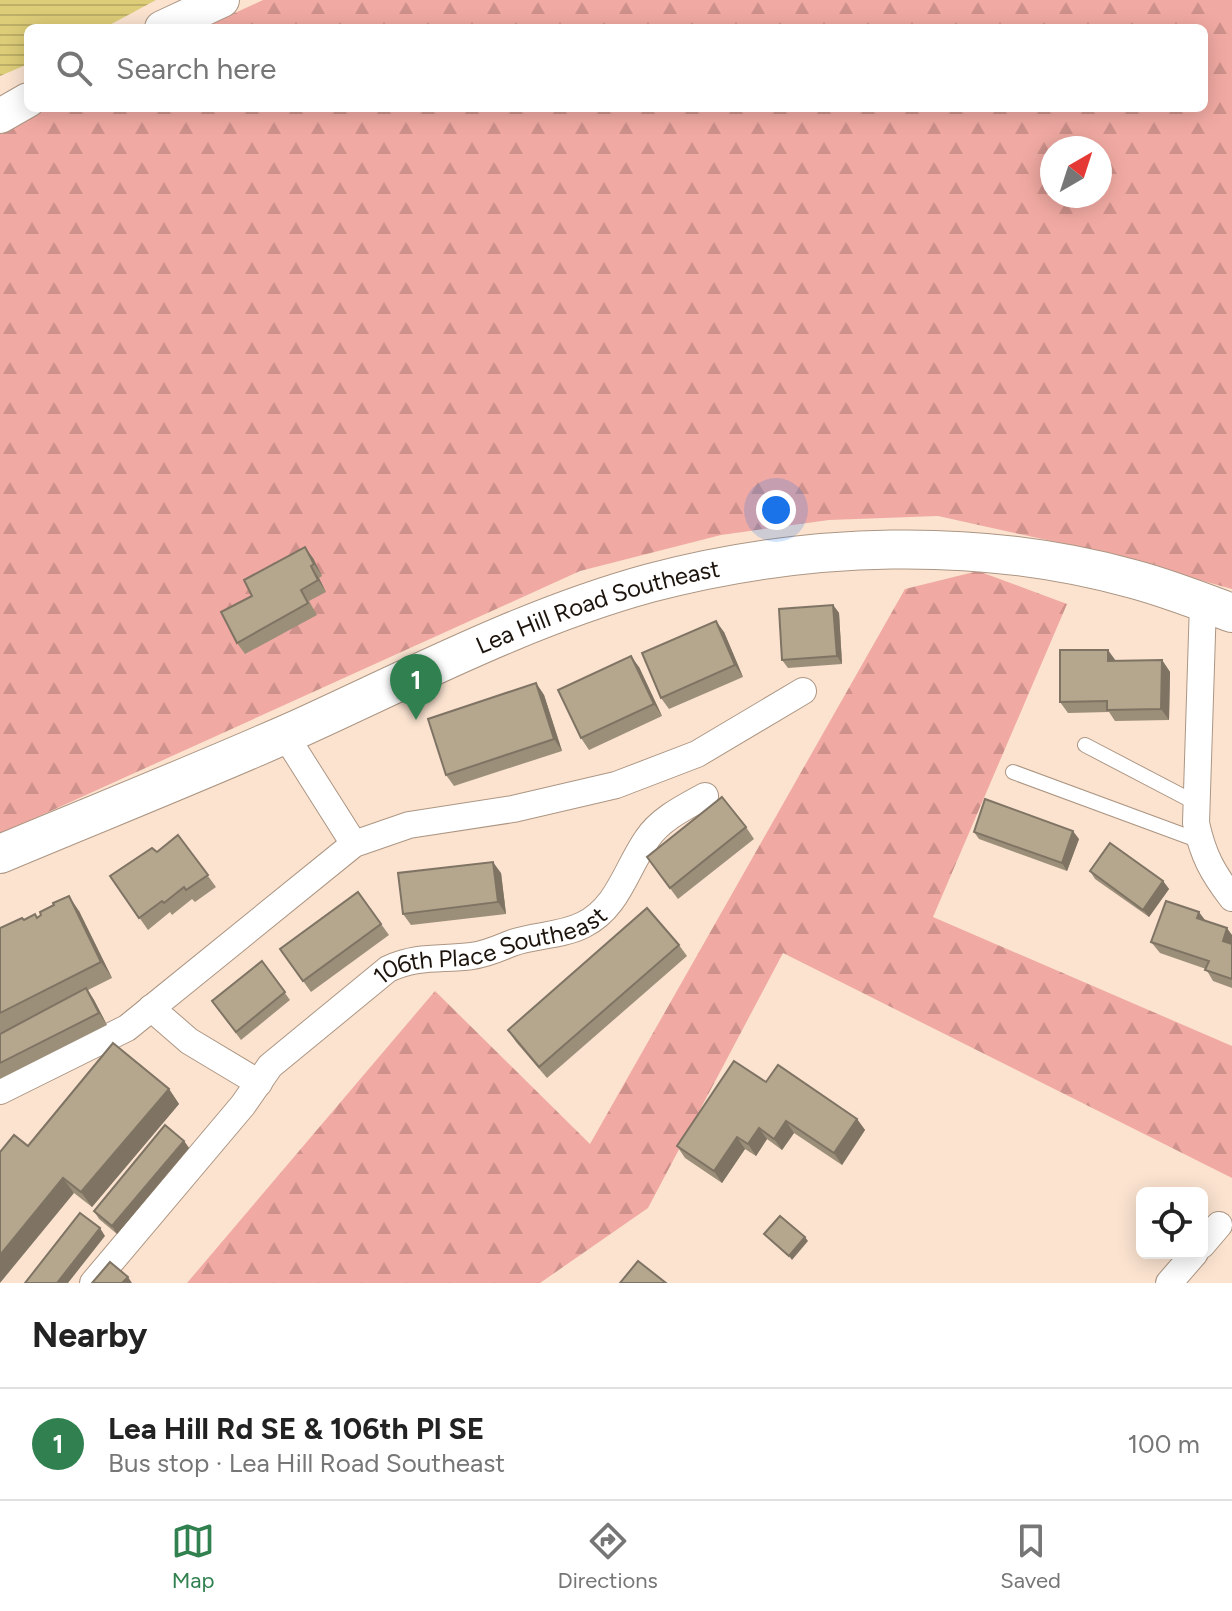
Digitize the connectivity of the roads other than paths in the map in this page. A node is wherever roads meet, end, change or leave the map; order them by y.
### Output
1 (222, 0) edge
2 (171, 24) edge
3 (24, 102) edge
4 (0, 116) edge
5 (1217, 608) edge
6 (803, 691) dead end
7 (285, 735) junction
8 (1085, 745) dead end
9 (1013, 772) dead end
10 (705, 796) dead end
11 (1196, 803) junction
12 (1200, 841) junction
13 (354, 844) junction
14 (0, 854) edge
15 (1232, 898) edge
16 (151, 1008) junction
17 (259, 1083) junction
18 (0, 1091) edge
19 (1190, 1259) edge
20 (93, 1283) edge
21 (1169, 1283) edge

1 - 2 street
3 - 4 street
5 - 7 main road, Lea Hill Road Southeast
5 - 11 street
6 - 13 street
7 - 13 street
7 - 14 main road, Lea Hill Road Southeast
8 - 11 lane
9 - 12 lane
10 - 17 street, 106th Place Southeast
11 - 12 street
12 - 15 street
13 - 16 street
16 - 17 street
16 - 18 street
17 - 20 street, 106th Place Southeast
19 - 21 street

